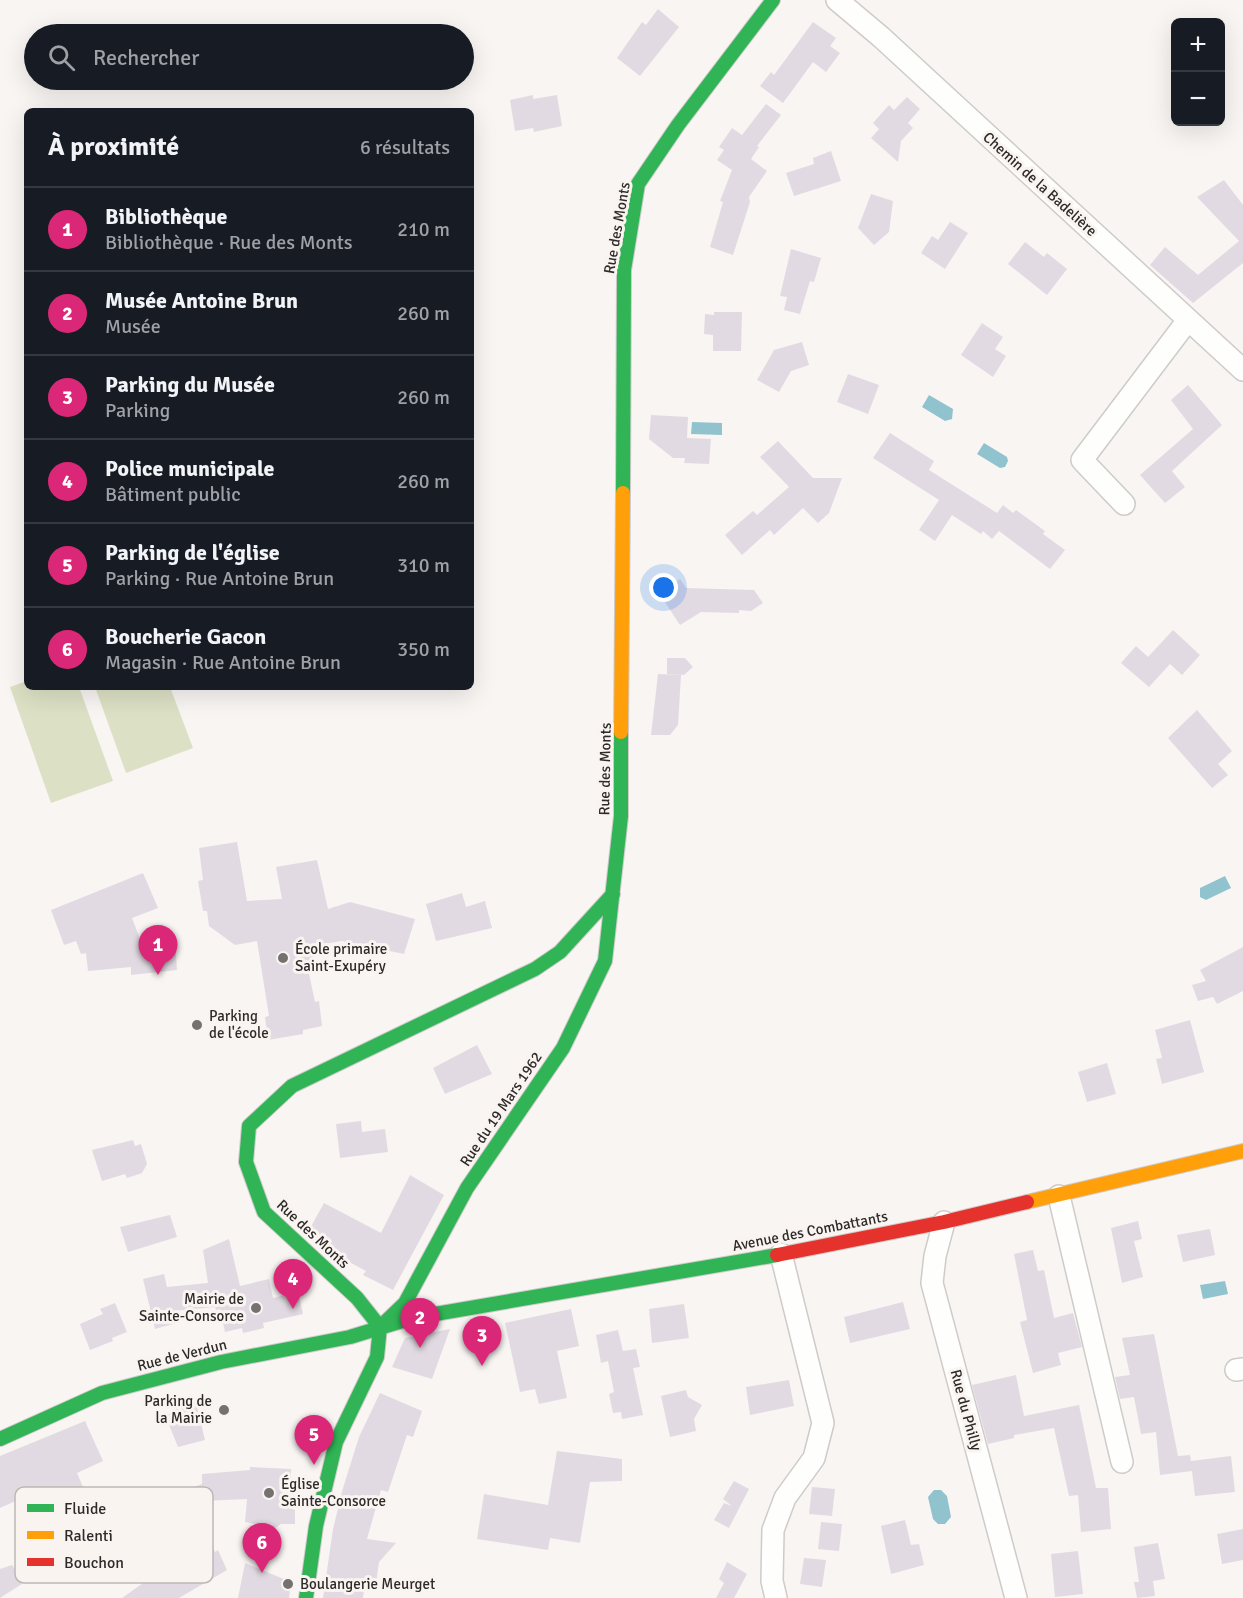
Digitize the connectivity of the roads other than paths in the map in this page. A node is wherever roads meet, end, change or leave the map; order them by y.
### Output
1 (837, 0) edge
2 (767, 3) edge
3 (1188, 320) junction
4 (1243, 370) edge
5 (1124, 504) dead end
6 (613, 894) junction
7 (554, 956) junction
8 (596, 982) junction
9 (1243, 1151) edge
10 (1059, 1196) junction
11 (944, 1222) junction
12 (782, 1254) junction
13 (380, 1327) junction
14 (0, 1439) edge
15 (1122, 1462) dead end
16 (306, 1598) edge
17 (776, 1598) edge
18 (1016, 1598) edge

1 - 3 street, Chemin de la Badelière
2 - 6 street, Rue des Monts
3 - 4 street, Chemin de la Badelière
3 - 5 street
6 - 7 street, Rue des Monts
6 - 8 street, Rue du 19 Mars 1962
7 - 8 street
7 - 13 street, Rue des Monts
8 - 13 street, Rue du 19 Mars 1962
9 - 10 street, Avenue des Combattants
10 - 11 street, Avenue des Combattants
10 - 15 street
11 - 12 street, Avenue des Combattants
11 - 18 street, Rue du Philly
12 - 13 street, Avenue des Combattants
12 - 17 street
13 - 14 street, Rue de Verdun
13 - 16 street

